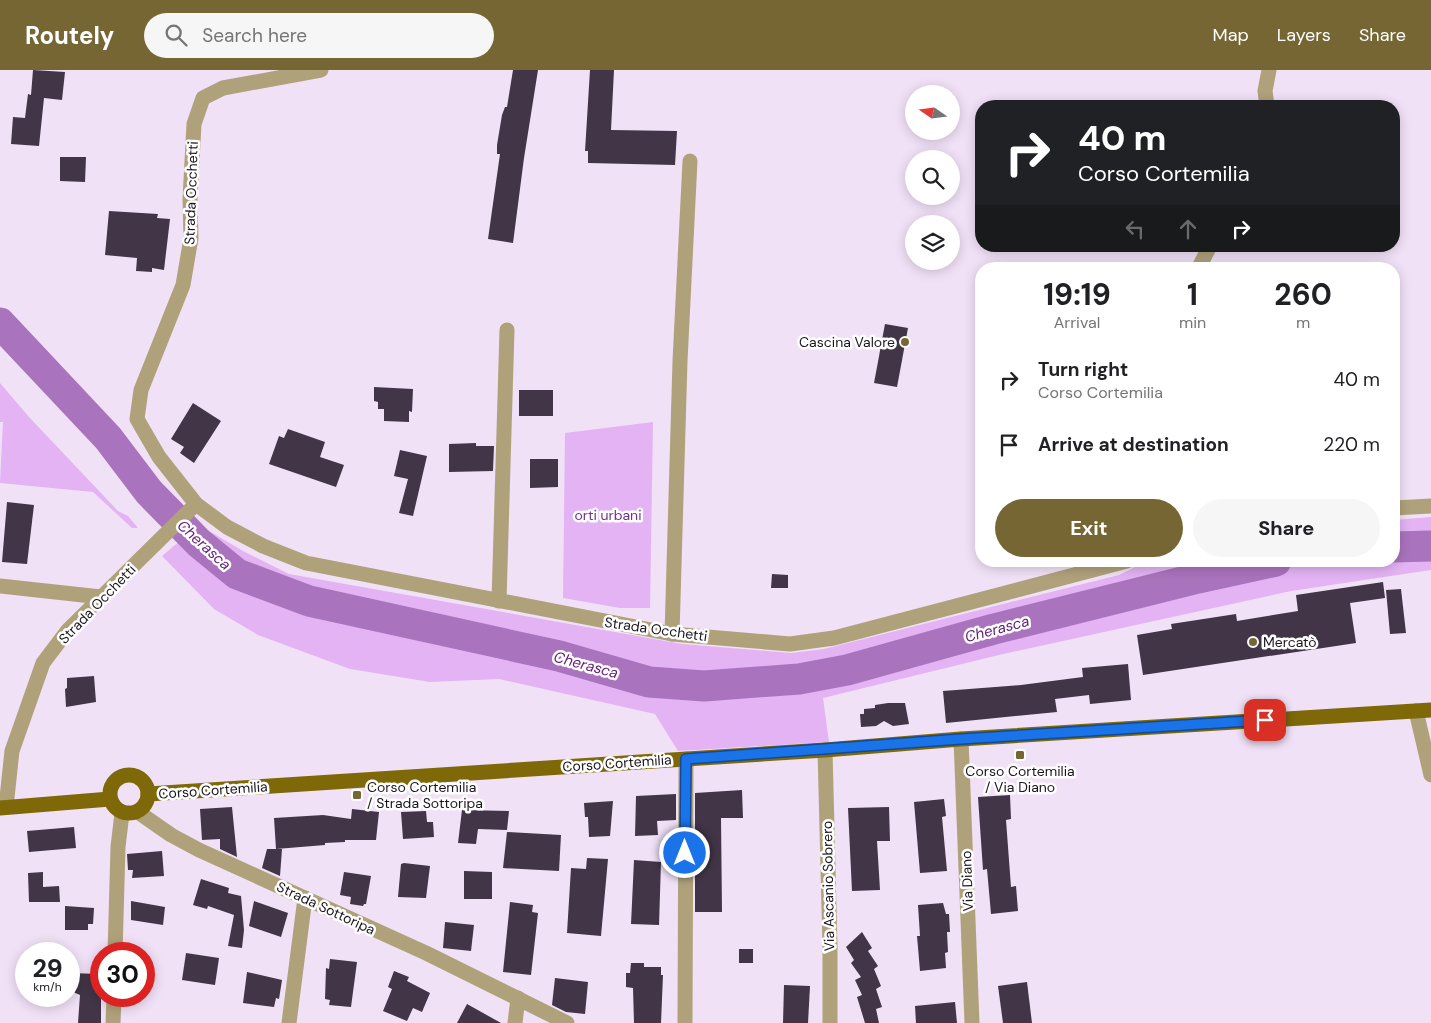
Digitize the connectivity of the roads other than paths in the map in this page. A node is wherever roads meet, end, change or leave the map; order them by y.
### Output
1 (321, 70) edge
2 (1270, 70) edge
3 (1266, 100) edge
4 (690, 161) dead end
5 (507, 330) dead end
6 (196, 504) junction
7 (1431, 506) edge
8 (1400, 508) edge
9 (1104, 567) edge
10 (0, 586) edge
11 (101, 597) junction
12 (499, 601) junction
13 (672, 634) junction
14 (1431, 710) edge
15 (1416, 711) junction
16 (961, 739) junction
17 (825, 750) junction
18 (686, 759) junction
19 (1431, 775) edge
20 (148, 794) junction
21 (110, 799) junction
22 (3, 807) edge
23 (138, 812) junction
24 (122, 813) junction
25 (305, 898) junction
26 (115, 942) edge
27 (518, 998) junction
28 (114, 1007) edge
29 (113, 1023) edge
30 (289, 1023) edge
31 (515, 1023) edge
32 (567, 1023) edge
33 (685, 1023) edge
34 (830, 1023) edge
35 (972, 1023) edge

1 - 6 street, Strada Occhetti
2 - 3 street
4 - 13 street
5 - 12 street
6 - 11 street, Strada Occhetti
6 - 12 street, Strada Occhetti
7 - 8 street
9 - 13 street, Strada Occhetti
10 - 11 street
11 - 22 street, Strada Occhetti
12 - 13 street, Strada Occhetti
14 - 15 main road, Corso Cortemilia
15 - 16 main road, Corso Cortemilia
15 - 19 street
16 - 17 main road, Corso Cortemilia
16 - 35 street, Via Diano
17 - 18 main road, Corso Cortemilia
17 - 34 street, Via Ascanio Sobrero
18 - 20 main road, Corso Cortemilia
18 - 33 street
20 - 21 main road
20 - 23 main road
21 - 22 main road
21 - 24 main road
23 - 24 main road
23 - 25 street, Strada Sottoripa
24 - 26 street
25 - 27 street, Strada Sottoripa
25 - 30 street
27 - 31 street
27 - 32 street, Strada Sottoripa
28 - 29 street

